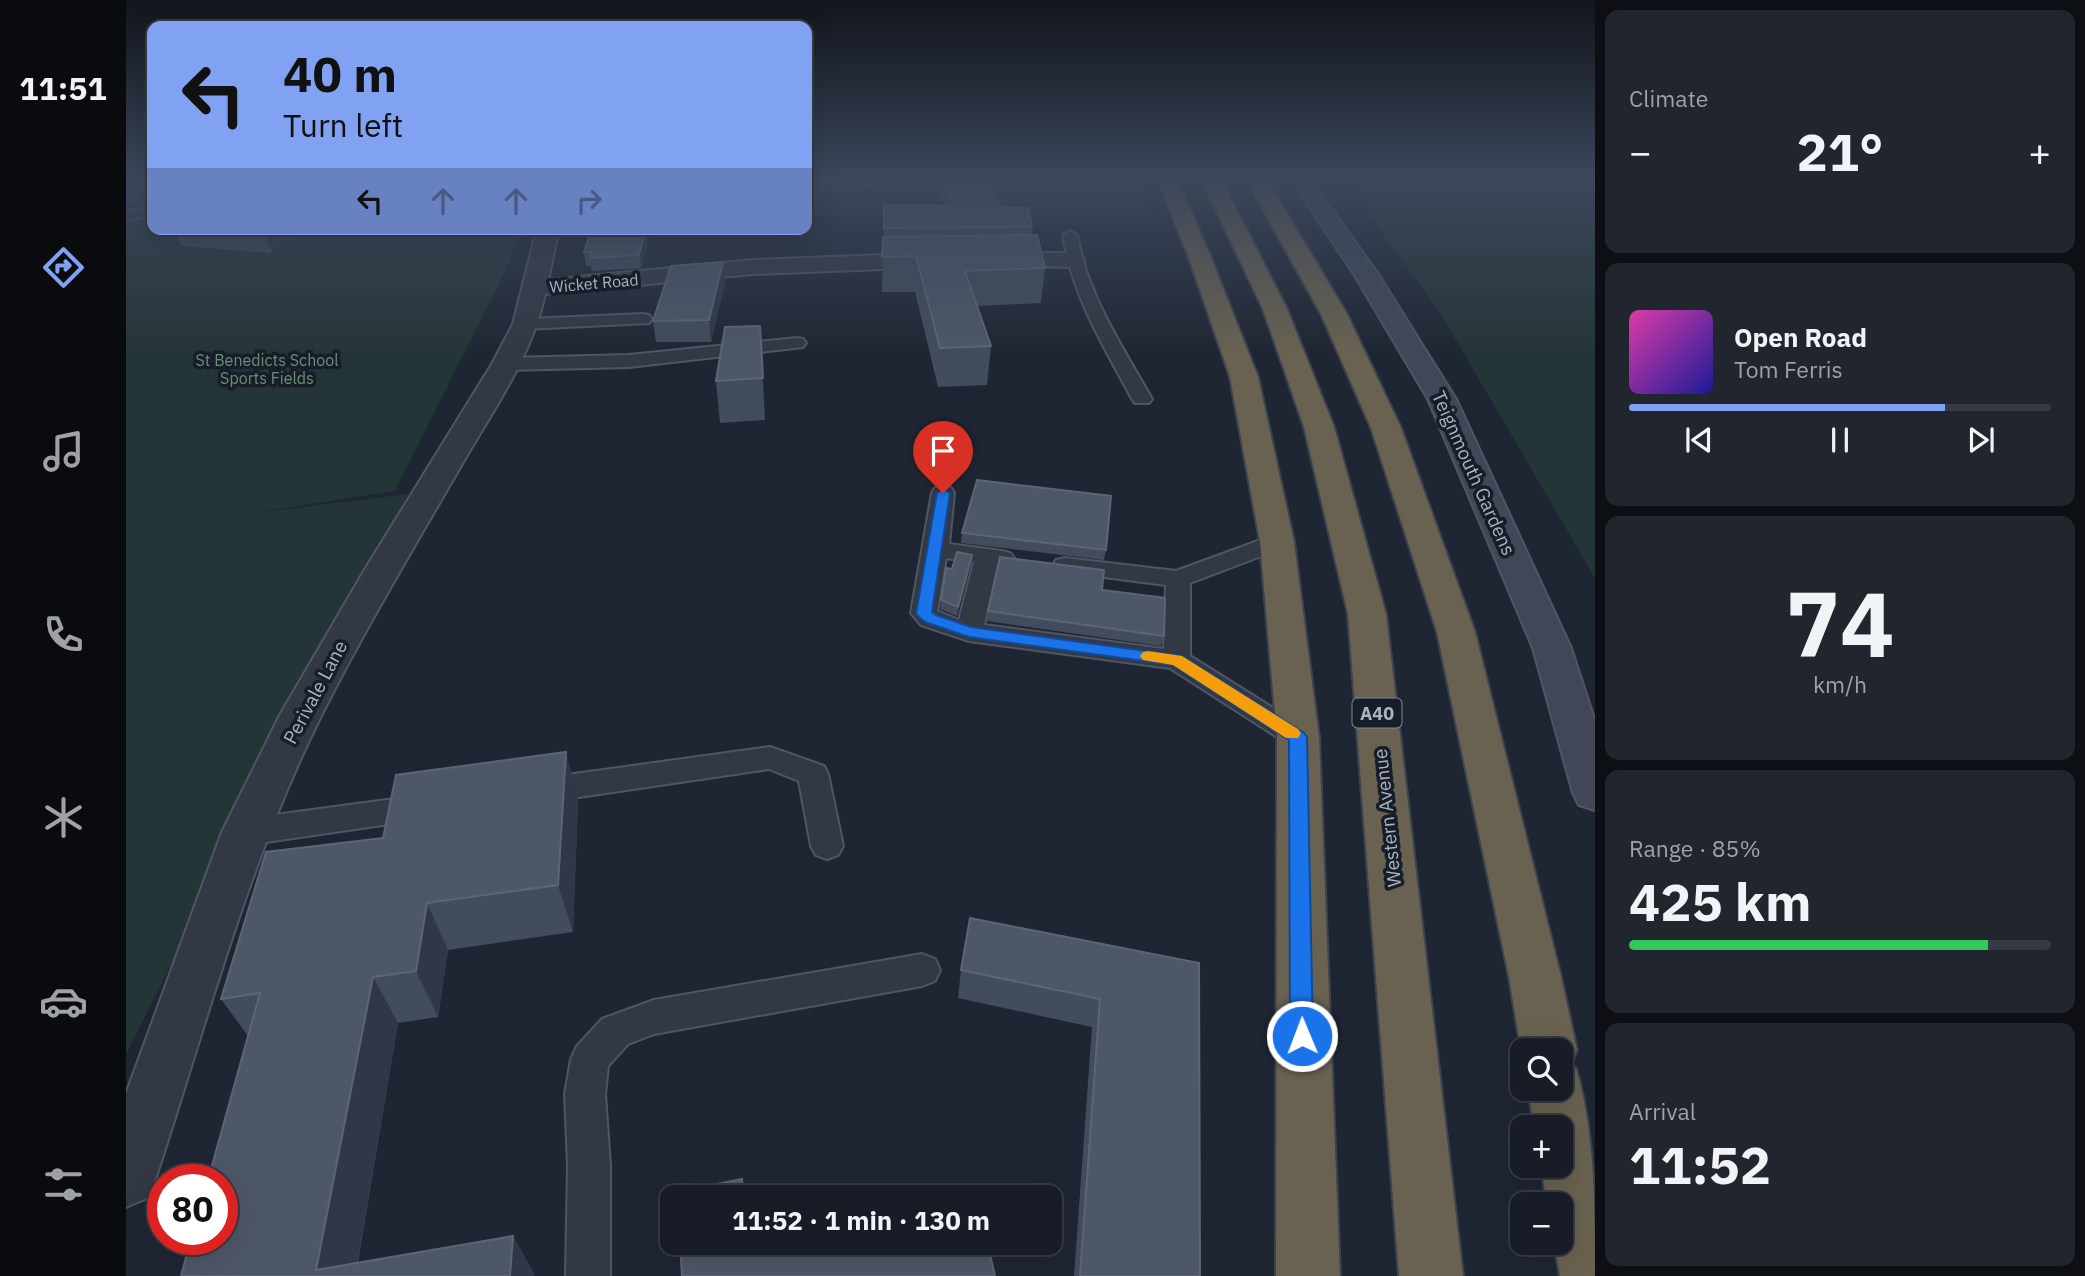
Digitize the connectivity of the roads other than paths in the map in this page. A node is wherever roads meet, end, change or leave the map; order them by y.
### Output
1 (546, 237) edge
2 (1070, 237) edge
3 (1191, 237) edge
4 (1239, 237) edge
5 (1289, 237) edge
6 (1340, 237) edge
7 (1073, 260) junction
8 (530, 306) junction
9 (643, 319) dead end
10 (797, 343) dead end
11 (506, 364) junction
12 (1142, 399) dead end
13 (943, 493) dead end
14 (1277, 542) junction
15 (936, 550) junction
16 (987, 556) junction
17 (1178, 579) junction
18 (969, 632) junction
19 (1177, 660) junction
20 (1298, 737) junction
21 (1595, 793) edge
22 (508, 795) edge
23 (452, 803) edge
24 (245, 832) junction
25 (827, 846) dead end
26 (922, 970) dead end
27 (1547, 1038) edge
28 (1558, 1101) edge
29 (126, 1177) edge
30 (588, 1276) edge
31 (1308, 1276) edge
32 (1431, 1276) edge
33 (1592, 1276) edge

1 - 8 street, Perivale Lane
2 - 7 lane
3 - 14 highway
4 - 32 highway, Western Avenue / A40
5 - 27 highway
6 - 21 main road, Teignmouth Gardens
7 - 8 street, Wicket Road
7 - 12 lane
8 - 9 lane
8 - 11 street, Perivale Lane
10 - 11 lane
11 - 24 street, Perivale Lane
13 - 15 lane
14 - 17 lane
14 - 20 highway
15 - 16 lane
15 - 18 lane
16 - 17 lane
16 - 18 lane
17 - 19 lane
18 - 19 lane
19 - 20 lane
20 - 31 highway
22 - 25 lane
23 - 24 lane
24 - 29 street, Perivale Lane
26 - 30 lane
28 - 33 highway

